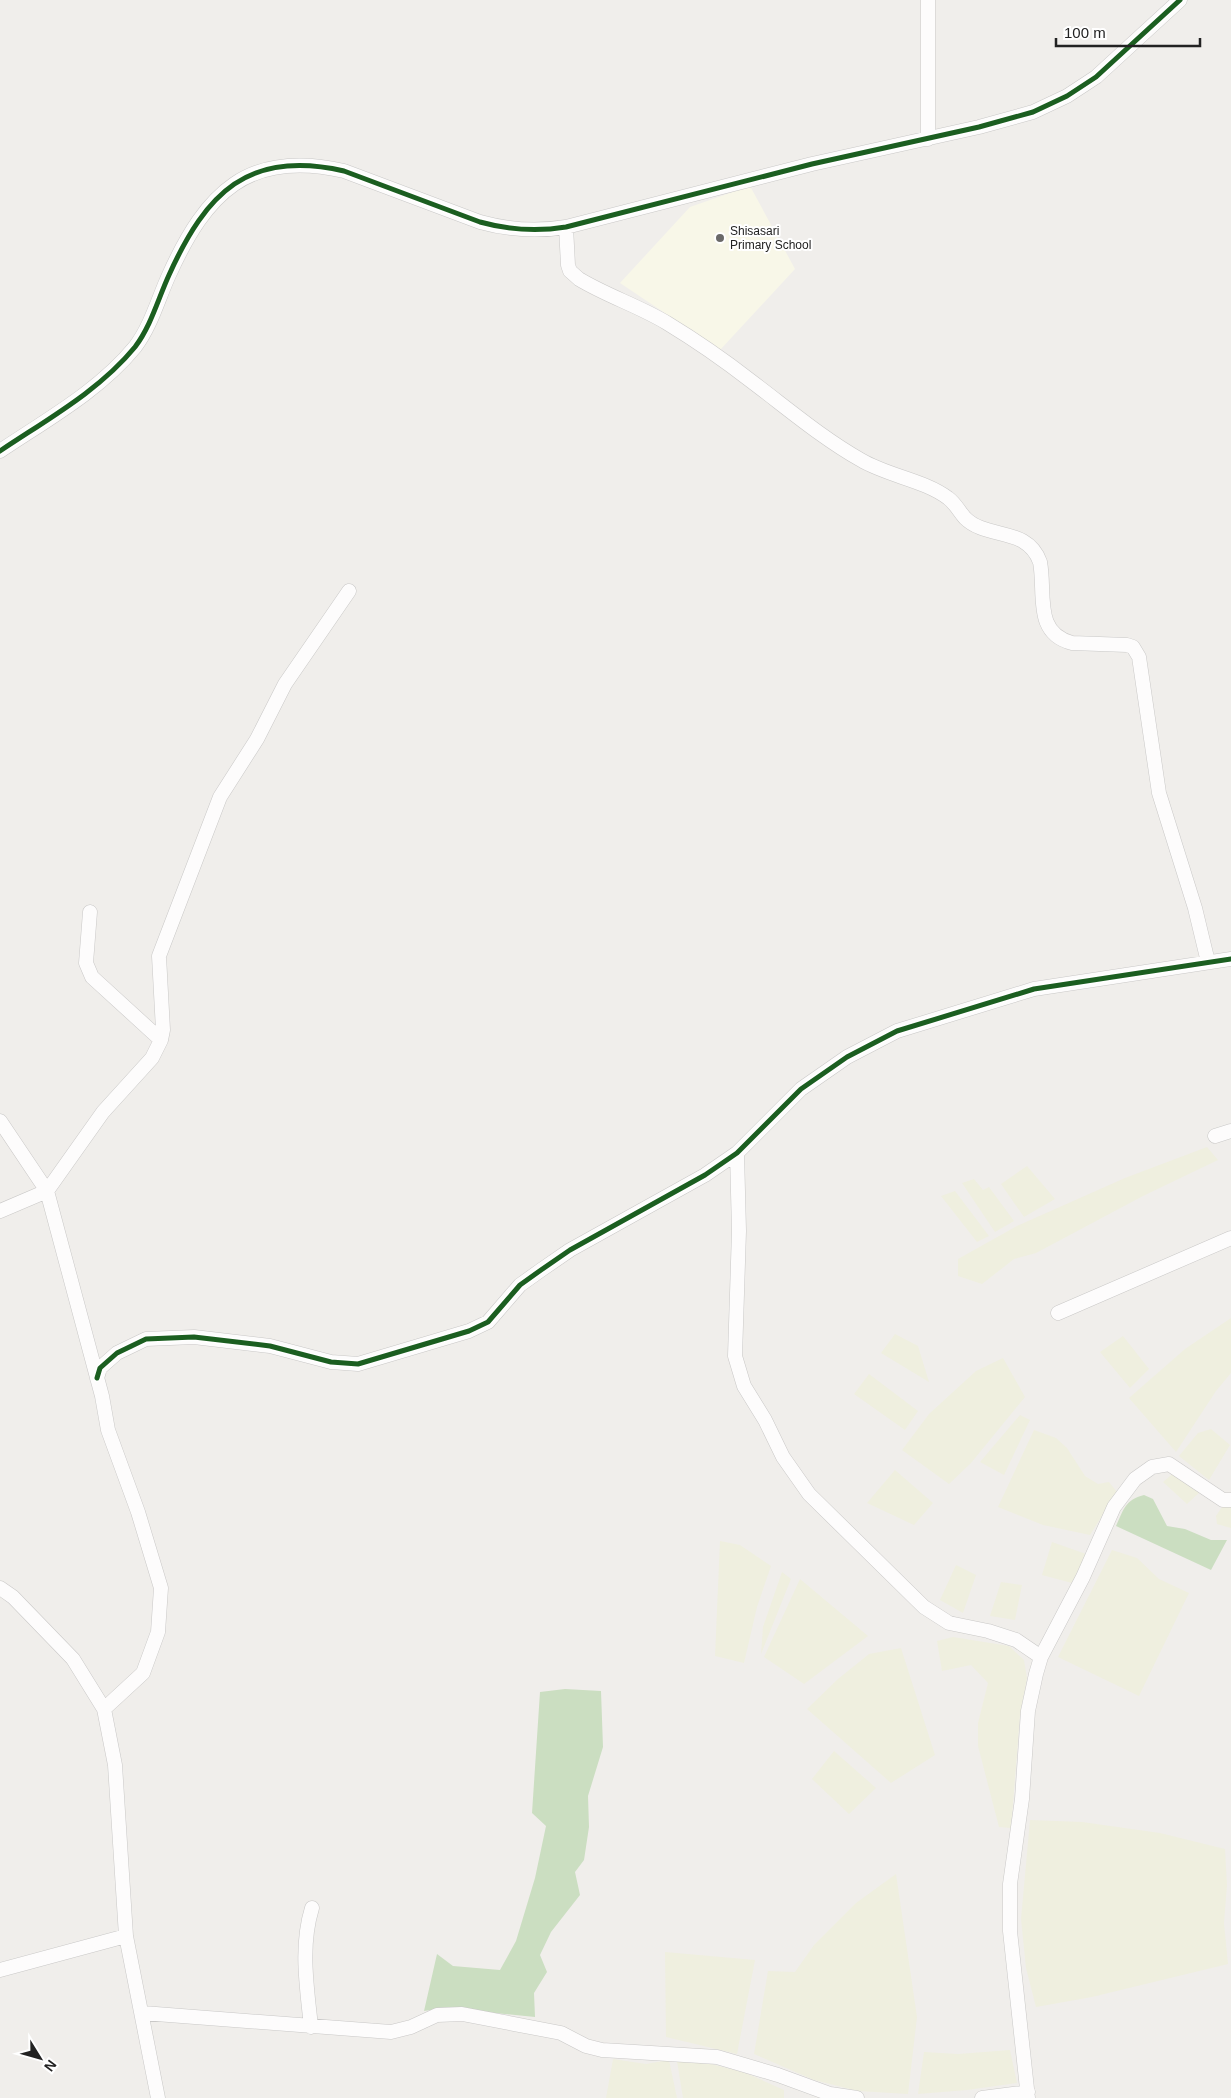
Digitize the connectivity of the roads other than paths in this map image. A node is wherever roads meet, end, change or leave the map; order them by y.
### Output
1 (928, 0) edge
2 (1180, 0) edge
3 (928, 139) junction
4 (566, 227) junction
5 (0, 452) edge
6 (349, 591) dead end
7 (90, 912) dead end
8 (1231, 959) edge
9 (1208, 962) junction
10 (162, 1040) junction
11 (0, 1121) edge
12 (1231, 1131) edge
13 (1215, 1136) dead end
14 (736, 1153) junction
15 (47, 1190) junction
16 (0, 1211) edge
17 (1231, 1238) edge
18 (1058, 1313) dead end
19 (97, 1378) junction
20 (1231, 1500) edge
21 (0, 1588) edge
22 (1041, 1657) junction
23 (104, 1709) junction
24 (312, 1908) dead end
25 (126, 1936) junction
26 (0, 1970) edge
27 (142, 2013) junction
28 (311, 2027) junction
29 (1028, 2095) edge
30 (158, 2098) edge
31 (857, 2098) edge
32 (982, 2098) edge

1 - 3 street
2 - 3 street
3 - 4 street
4 - 5 street
4 - 9 street
6 - 10 street
7 - 10 street
8 - 9 street
9 - 14 street
10 - 15 street
11 - 15 street
12 - 13 street
14 - 19 street
14 - 22 street
15 - 16 street
15 - 19 street
17 - 18 street
19 - 23 street
20 - 22 street
21 - 23 street
22 - 29 street
23 - 25 street
24 - 28 street
25 - 26 street
25 - 27 street
27 - 28 street
27 - 30 street
28 - 31 street
29 - 32 street

